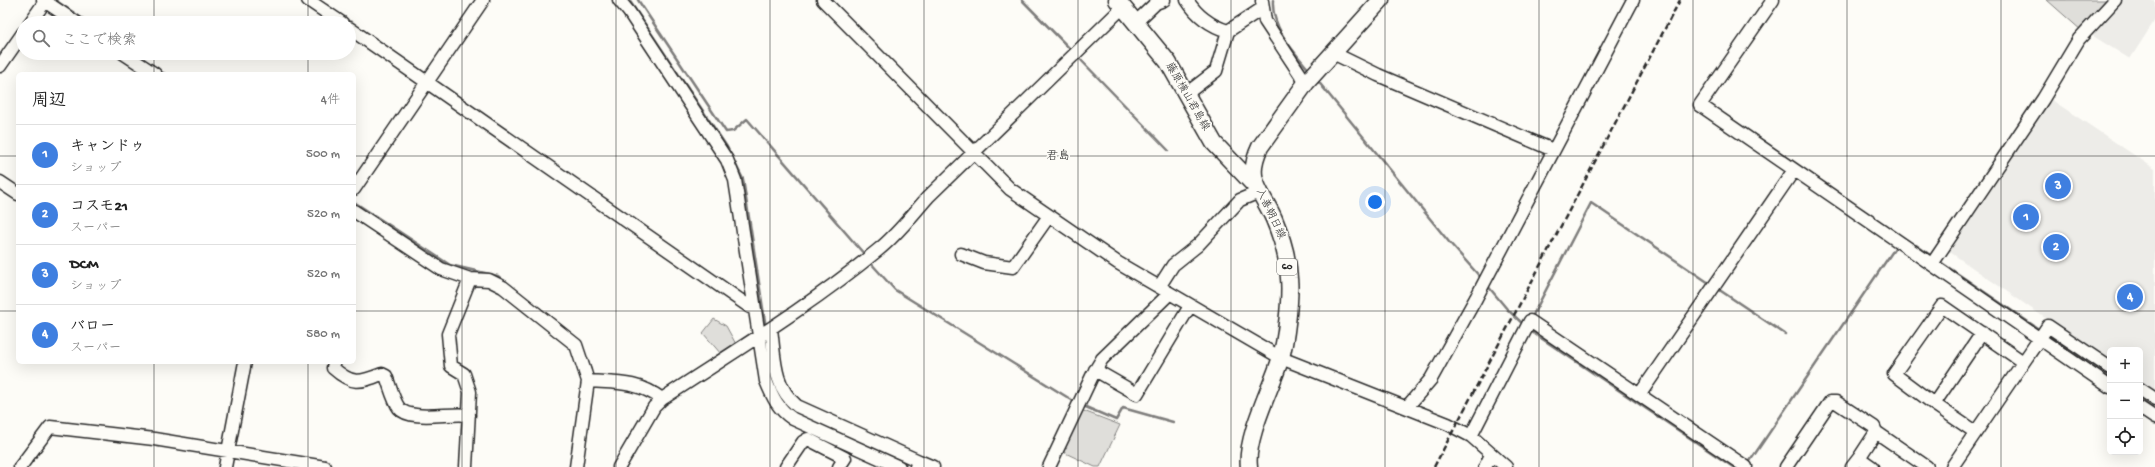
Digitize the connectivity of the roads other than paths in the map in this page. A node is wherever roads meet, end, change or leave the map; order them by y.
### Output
1 (308, 0) edge
2 (483, 0) edge
3 (619, 0) edge
4 (824, 0) edge
5 (1164, 0) edge
6 (1187, 0) edge
7 (1381, 0) edge
8 (1633, 0) edge
9 (1773, 0) edge
10 (2115, 0) edge
11 (45, 1) edge
12 (1120, 4) edge
13 (1263, 4) edge
14 (35, 16) edge
15 (67, 16) edge
16 (332, 16) edge
17 (1135, 23) junction
18 (1228, 30) junction
19 (356, 33) edge
20 (16, 43) edge
21 (1333, 53) junction
22 (134, 60) edge
23 (0, 66) edge
24 (152, 72) edge
25 (428, 82) junction
26 (1306, 83) junction
27 (1186, 94) junction
28 (1553, 150) junction
29 (973, 154) junction
30 (1794, 170) junction
31 (0, 182) edge
32 (356, 186) edge
33 (1259, 192) junction
34 (16, 193) edge
35 (356, 212) edge
36 (1049, 216) junction
37 (961, 254) dead end
38 (1932, 264) junction
39 (470, 279) junction
40 (1159, 286) junction
41 (1169, 294) junction
42 (1190, 306) junction
43 (754, 307) junction
44 (771, 329) junction
45 (1982, 334) junction
46 (759, 336) junction
47 (2039, 339) junction
48 (1281, 358) junction
49 (2023, 362) junction
50 (245, 364) edge
51 (334, 364) edge
52 (2107, 366) edge
53 (1095, 370) junction
54 (588, 381) junction
55 (2107, 385) edge
56 (2143, 391) edge
57 (1640, 394) junction
58 (662, 399) junction
59 (2155, 399) edge
60 (1934, 404) junction
61 (1407, 407) junction
62 (2143, 410) edge
63 (469, 414) junction
64 (2155, 418) edge
65 (1876, 432) junction
66 (1975, 432) junction
67 (1471, 436) junction
68 (228, 451) junction
69 (1491, 455) junction
70 (1855, 462) edge
71 (917, 464) edge
72 (20, 467) edge
73 (225, 467) edge
74 (325, 467) edge
75 (466, 467) edge
76 (576, 467) edge
77 (619, 467) edge
78 (786, 467) edge
79 (839, 467) edge
80 (900, 467) edge
81 (933, 467) edge
82 (1049, 467) edge
83 (1249, 467) edge
84 (1485, 467) edge
85 (1506, 467) edge
86 (1746, 467) edge
87 (1786, 467) edge
88 (1872, 467) edge
89 (1927, 467) edge
90 (1952, 467) edge

1 - 16 street
2 - 25 street
3 - 43 street
4 - 29 street
5 - 17 street
6 - 18 street
7 - 21 main road, 入善朝日線 / 60
8 - 28 street
9 - 30 street
10 - 38 street
11 - 14 street
11 - 15 street
12 - 17 main road, 藤原横山君島線
12 - 29 street
13 - 18 street
13 - 26 street
17 - 27 main road, 藤原横山君島線
18 - 27 street
19 - 25 street
20 - 23 street
21 - 26 main road, 入善朝日線 / 60
21 - 28 street
22 - 24 street
25 - 32 street
25 - 43 street
26 - 33 main road, 入善朝日線 / 60
27 - 33 main road, 藤原横山君島線
28 - 61 street
29 - 36 street
29 - 44 street
30 - 38 street
30 - 57 street
31 - 34 street
33 - 40 street
33 - 48 main road, 入善朝日線 / 60
35 - 39 street
36 - 37 street
36 - 40 street
38 - 47 street
39 - 54 street
39 - 63 street
40 - 41 street
41 - 42 street
41 - 53 street
42 - 48 street
42 - 53 street
43 - 46 street
44 - 46 street
44 - 71 street
45 - 49 street
45 - 60 street
45 - 60 street
46 - 58 street
46 - 80 street
47 - 49 street
47 - 52 street
47 - 55 street
48 - 61 street
48 - 83 main road, 入善朝日線 / 60
49 - 66 street
50 - 68 street
51 - 63 street
53 - 82 street
54 - 58 street
54 - 76 street
56 - 59 street
57 - 67 street
57 - 86 street
58 - 77 street
60 - 66 street
61 - 67 street
62 - 64 street
63 - 75 street
65 - 70 street
65 - 87 street
65 - 89 street
66 - 90 street
67 - 69 street
68 - 72 street
68 - 73 street
68 - 74 street
69 - 84 street
69 - 85 street
70 - 88 street
71 - 81 street
78 - 79 street

